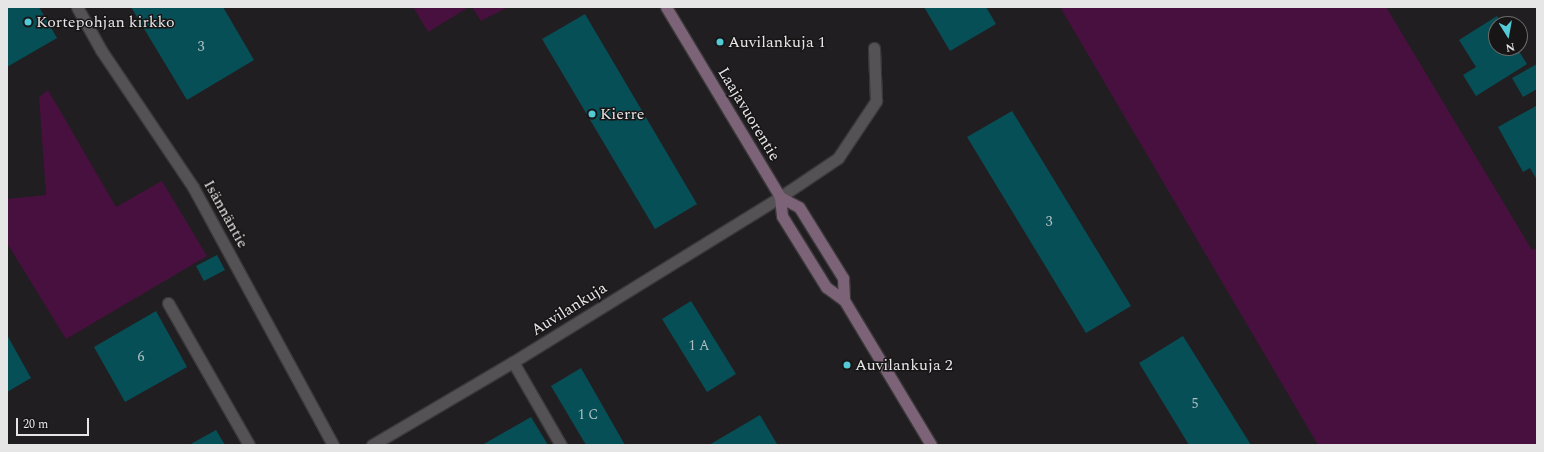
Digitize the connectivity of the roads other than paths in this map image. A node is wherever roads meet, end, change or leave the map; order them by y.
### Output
1 (77, 7) edge
2 (666, 7) edge
3 (874, 48) dead end
4 (780, 197) junction
5 (844, 300) junction
6 (168, 303) dead end
7 (513, 362) junction
8 (249, 445) edge
9 (333, 445) edge
10 (372, 445) edge
11 (561, 445) edge
12 (931, 445) edge

1 - 9 street, Isännäntie
2 - 4 main road, Laajavuorentie
3 - 4 street, Auvilankuja
4 - 5 main road, Laajavuorentie
4 - 5 main road, Laajavuorentie
4 - 7 street, Auvilankuja
5 - 12 main road, Laajavuorentie
6 - 8 street
7 - 10 street, Auvilankuja
7 - 11 street

